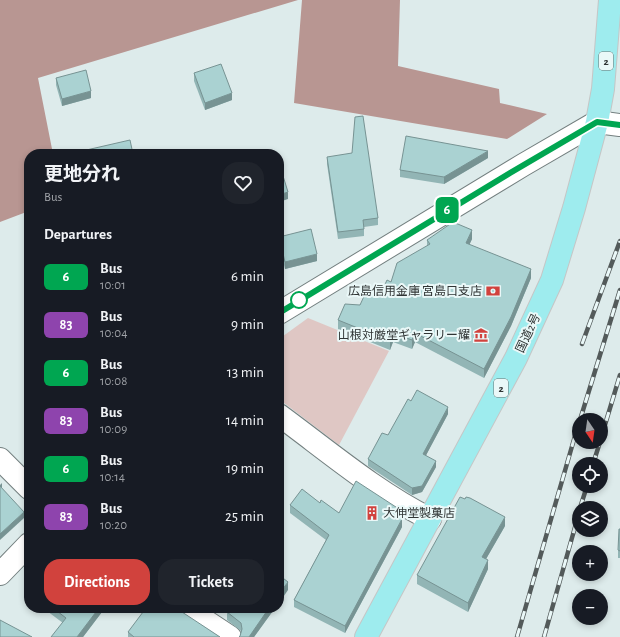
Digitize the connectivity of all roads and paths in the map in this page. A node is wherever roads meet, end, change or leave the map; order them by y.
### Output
1 (610, 0) edge
2 (597, 122) junction
3 (620, 125) edge
4 (284, 310) edge
5 (284, 419) edge
6 (0, 459) edge
7 (24, 483) edge
8 (430, 520) junction
9 (24, 549) edge
10 (0, 574) edge
11 (194, 613) edge
12 (230, 637) edge
13 (366, 637) edge

1 - 2 highway, 国道2号 / 2
2 - 3 street
2 - 4 street
2 - 8 highway, 国道2号 / 2
5 - 8 street
6 - 7 street
8 - 13 highway, 国道2号 / 2
9 - 10 street
11 - 12 street

